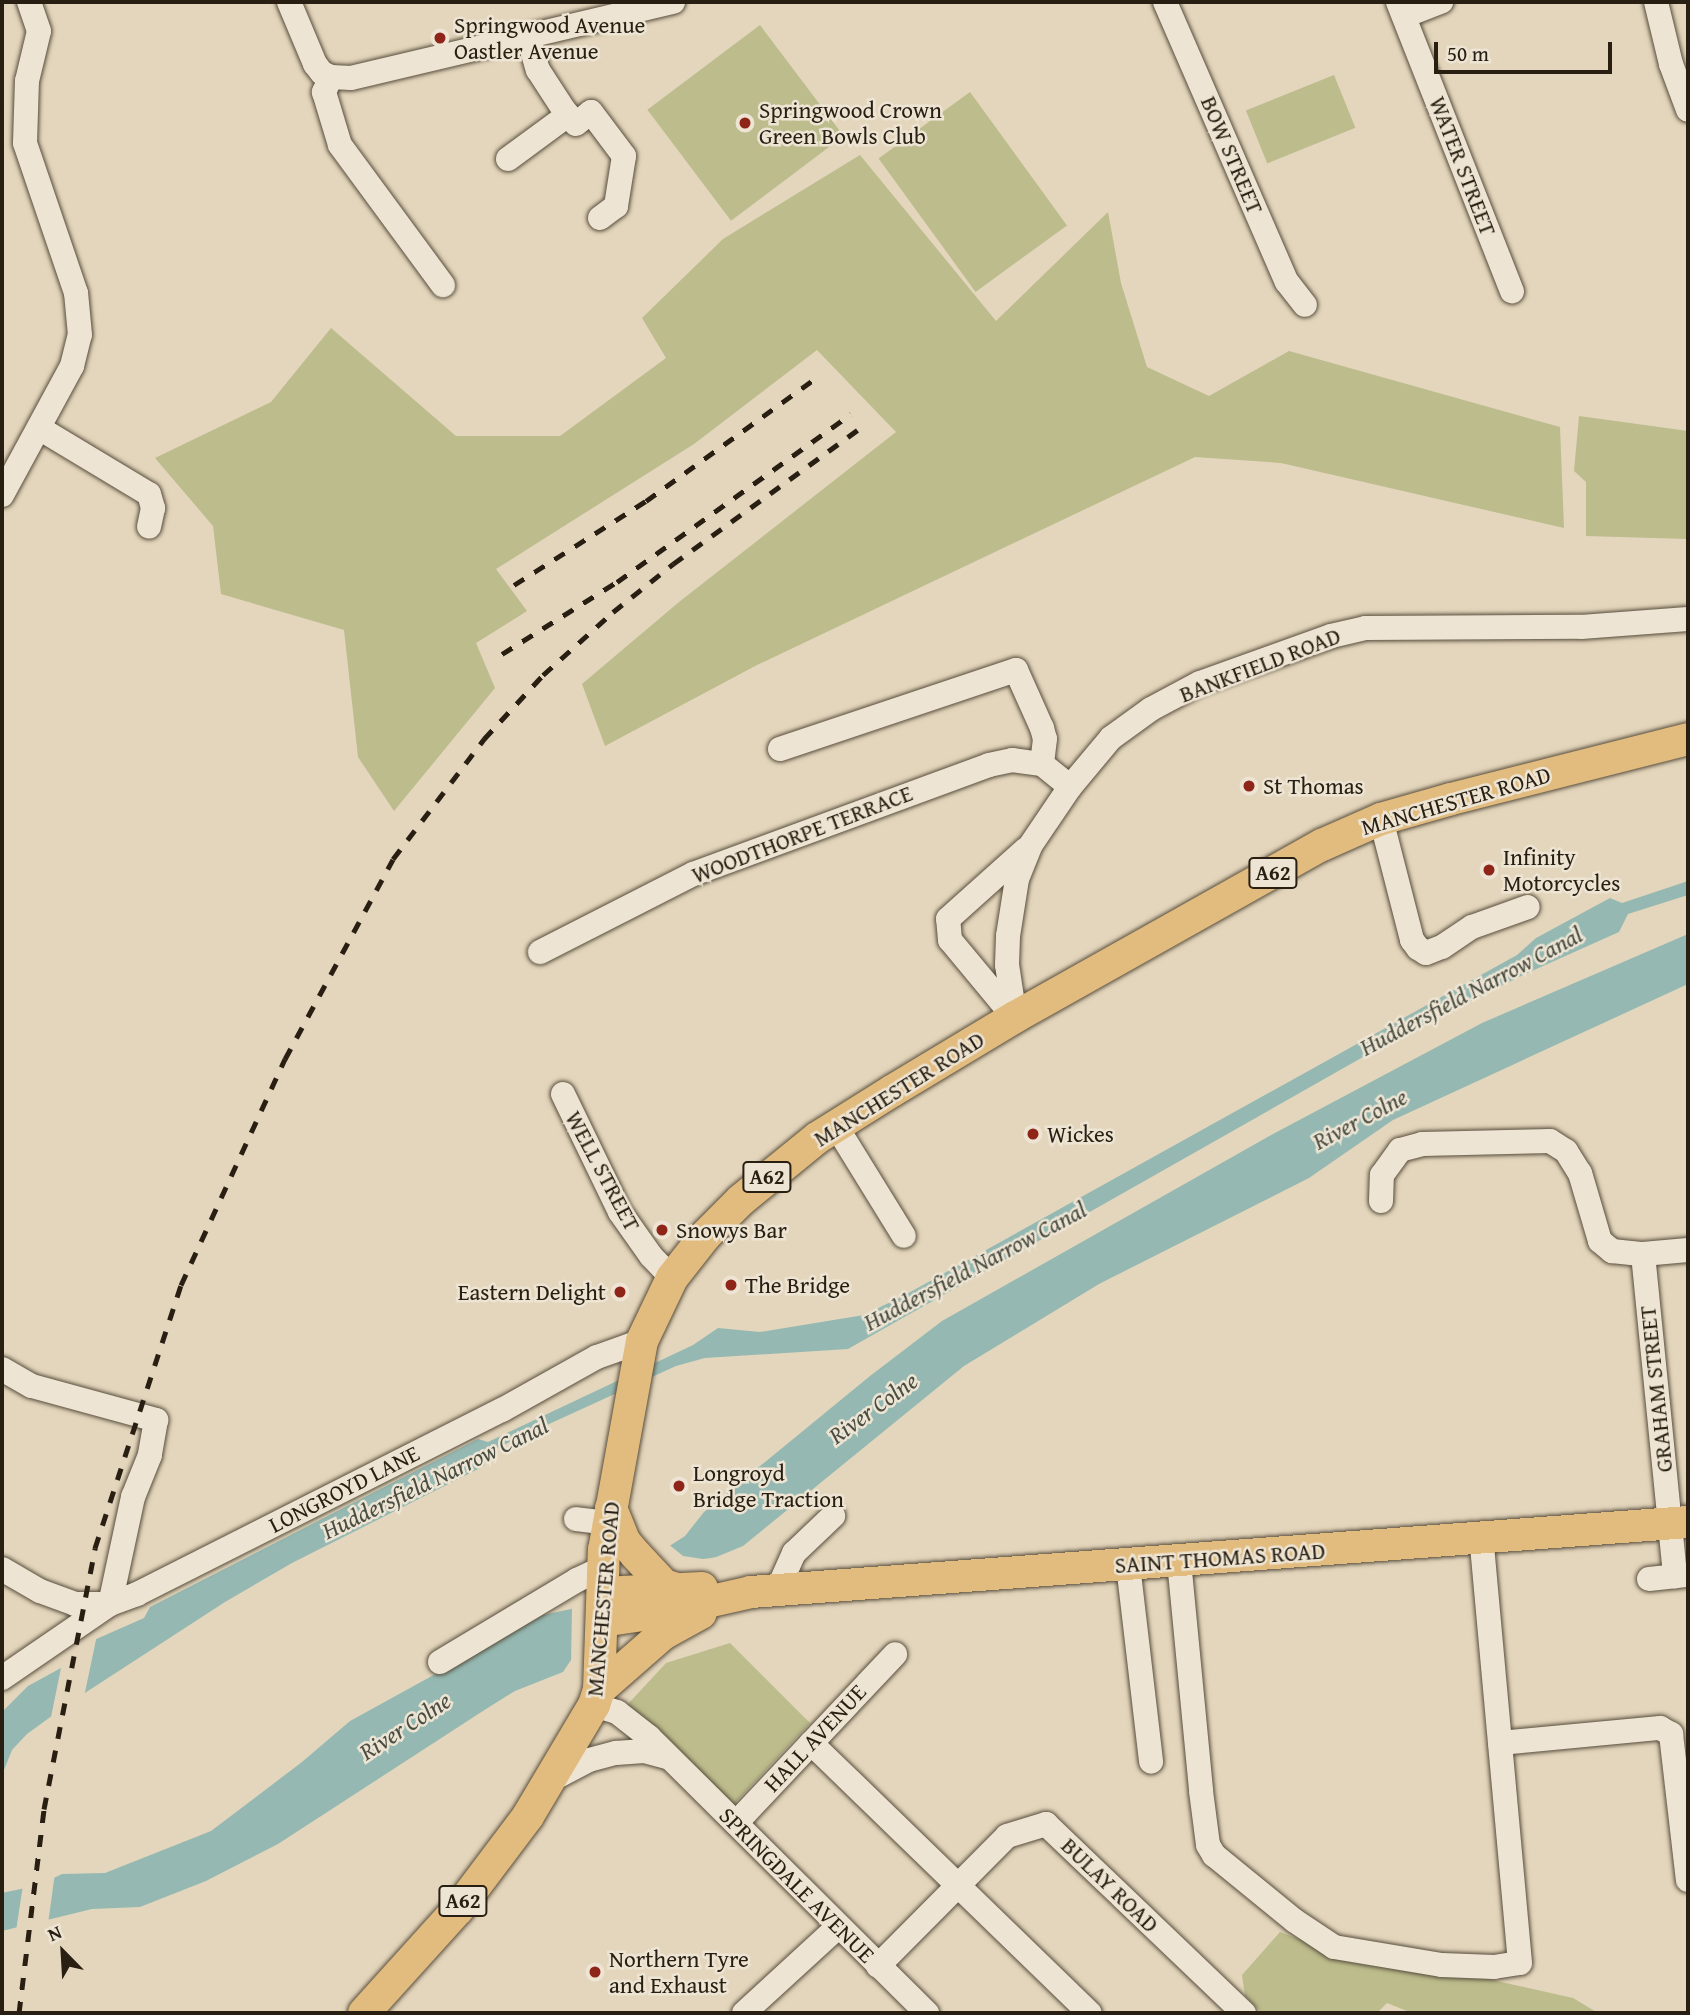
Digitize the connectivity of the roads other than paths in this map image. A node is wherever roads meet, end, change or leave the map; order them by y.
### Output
1 (29, 2) edge
2 (289, 2) edge
3 (673, 2) edge
4 (1165, 2) edge
5 (1441, 2) edge
6 (1656, 2) edge
7 (1401, 9) edge
8 (528, 36) junction
9 (331, 78) junction
10 (1688, 110) edge
11 (568, 114) junction
12 (508, 159) dead end
13 (600, 218) dead end
14 (443, 285) dead end
15 (1512, 292) dead end
16 (1304, 306) dead end
17 (39, 428) junction
18 (2, 495) edge
19 (149, 527) dead end
20 (1688, 619) edge
21 (1688, 739) edge
22 (780, 749) dead end
23 (1042, 764) junction
24 (1070, 786) junction
25 (1381, 820) junction
26 (1030, 846) junction
27 (1528, 907) dead end
28 (540, 953) dead end
29 (1015, 1017) junction
30 (563, 1094) dead end
31 (836, 1126) junction
32 (1381, 1200) dead end
33 (904, 1236) dead end
34 (1688, 1250) edge
35 (1643, 1254) junction
36 (672, 1278) junction
37 (641, 1347) junction
38 (2, 1369) edge
39 (609, 1515) junction
40 (833, 1516) dead end
41 (576, 1519) dead end
42 (1679, 1523) edge
43 (1480, 1538) junction
44 (1179, 1562) junction
45 (1128, 1565) junction
46 (2, 1569) edge
47 (1682, 1576) edge
48 (1649, 1579) dead end
49 (680, 1590) junction
50 (752, 1594) junction
51 (603, 1601) junction
52 (110, 1604) junction
53 (895, 1654) dead end
54 (440, 1662) dead end
55 (2, 1678) edge
56 (597, 1698) junction
57 (811, 1743) junction
58 (1500, 1743) junction
59 (667, 1757) junction
60 (1151, 1762) dead end
61 (551, 1780) junction
62 (736, 1823) junction
63 (1688, 1880) edge
64 (958, 1885) junction
65 (838, 1927) junction
66 (878, 1966) junction
67 (364, 2013) edge
68 (744, 2013) edge
69 (927, 2013) edge
70 (1090, 2013) edge
71 (1244, 2013) edge

1 - 17 street
2 - 9 street
3 - 8 street
4 - 16 street, BOW STREET
5 - 7 street
6 - 10 street
7 - 15 street, WATER STREET
8 - 9 street
8 - 11 street
9 - 14 street
11 - 12 street
11 - 13 street
17 - 18 street
17 - 19 street
20 - 24 street, BANKFIELD ROAD
21 - 25 main road, MANCHESTER ROAD / A62
22 - 23 street
23 - 24 street
23 - 28 street, WOODTHORPE TERRACE
24 - 26 street, BANKFIELD ROAD
25 - 27 street
25 - 29 main road, MANCHESTER ROAD / A62
26 - 29 street, BANKFIELD ROAD
26 - 29 street
29 - 31 main road, MANCHESTER ROAD / A62
30 - 36 street, WELL STREET
31 - 33 street
31 - 36 main road, MANCHESTER ROAD / A62
32 - 35 street
34 - 35 street
35 - 42 street, GRAHAM STREET
36 - 37 main road, MANCHESTER ROAD / A62
37 - 39 main road, MANCHESTER ROAD / A62
37 - 52 street, LONGROYD LANE
38 - 52 street
39 - 41 street
39 - 49 main road
39 - 51 main road, MANCHESTER ROAD / A62
40 - 50 street
42 - 43 main road, SAINT THOMAS ROAD
42 - 47 street, GRAHAM STREET
43 - 44 main road, SAINT THOMAS ROAD
43 - 58 street
44 - 45 main road, SAINT THOMAS ROAD
44 - 58 street
45 - 50 main road, SAINT THOMAS ROAD
45 - 60 street
46 - 52 street, LONGROYD LANE
47 - 48 street
49 - 50 main road, SAINT THOMAS ROAD
49 - 51 main road, SAINT THOMAS ROAD
50 - 51 main road, SAINT THOMAS ROAD
50 - 56 main road
51 - 54 street
51 - 56 main road, MANCHESTER ROAD / A62
52 - 55 street
53 - 57 street, HALL AVENUE
56 - 59 street, SPRINGDALE AVENUE
56 - 61 main road, MANCHESTER ROAD / A62
57 - 62 street, HALL AVENUE
57 - 64 street
58 - 63 street
59 - 61 street
59 - 62 street, SPRINGDALE AVENUE
61 - 67 main road, MANCHESTER ROAD / A62
62 - 65 street, SPRINGDALE AVENUE
64 - 66 street, BULAY ROAD
64 - 70 street
64 - 71 street, BULAY ROAD
65 - 66 street, SPRINGDALE AVENUE
65 - 68 street
66 - 69 street, SPRINGDALE AVENUE

